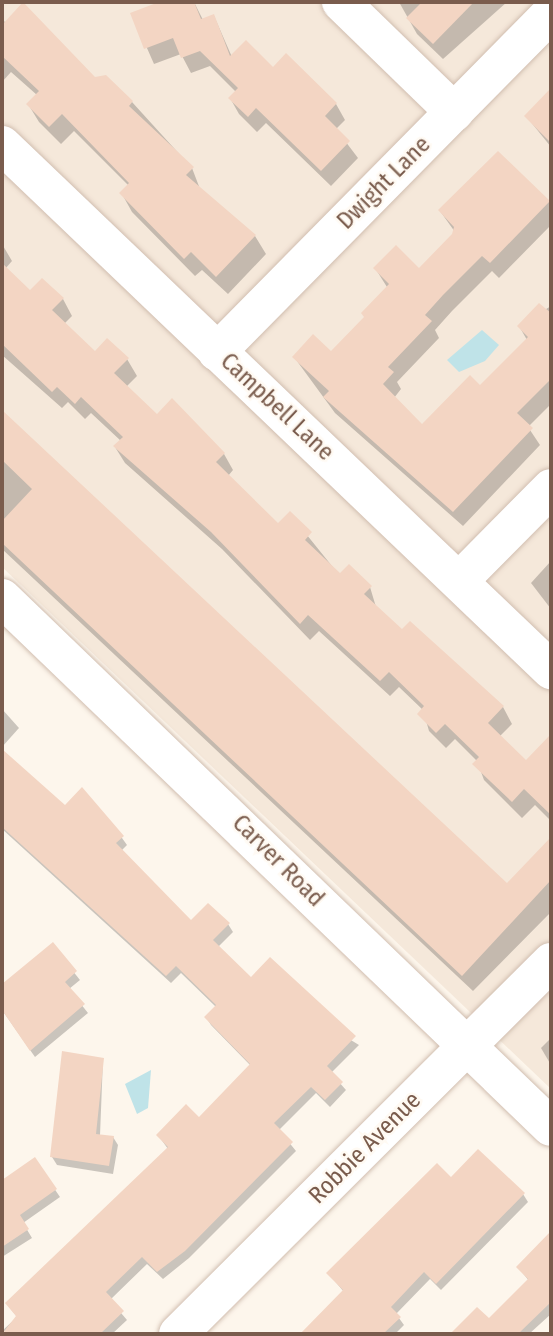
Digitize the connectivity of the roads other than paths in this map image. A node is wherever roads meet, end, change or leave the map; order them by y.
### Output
1 (341, 2) edge
2 (551, 13) edge
3 (454, 112) junction
4 (2, 145) edge
5 (217, 352) junction
6 (551, 488) edge
7 (461, 579) junction
8 (2, 597) edge
9 (551, 670) edge
10 (551, 962) edge
11 (467, 1047) junction
12 (551, 1127) edge
13 (178, 1334) edge

1 - 3 street
2 - 3 street, Dwight Lane
3 - 5 street, Dwight Lane
4 - 5 street, Campbell Lane
5 - 7 street, Campbell Lane
6 - 7 street
7 - 9 street, Campbell Lane
8 - 11 street, Carver Road
10 - 11 street, Robbie Avenue
11 - 12 street, Carver Road
11 - 13 street, Robbie Avenue

